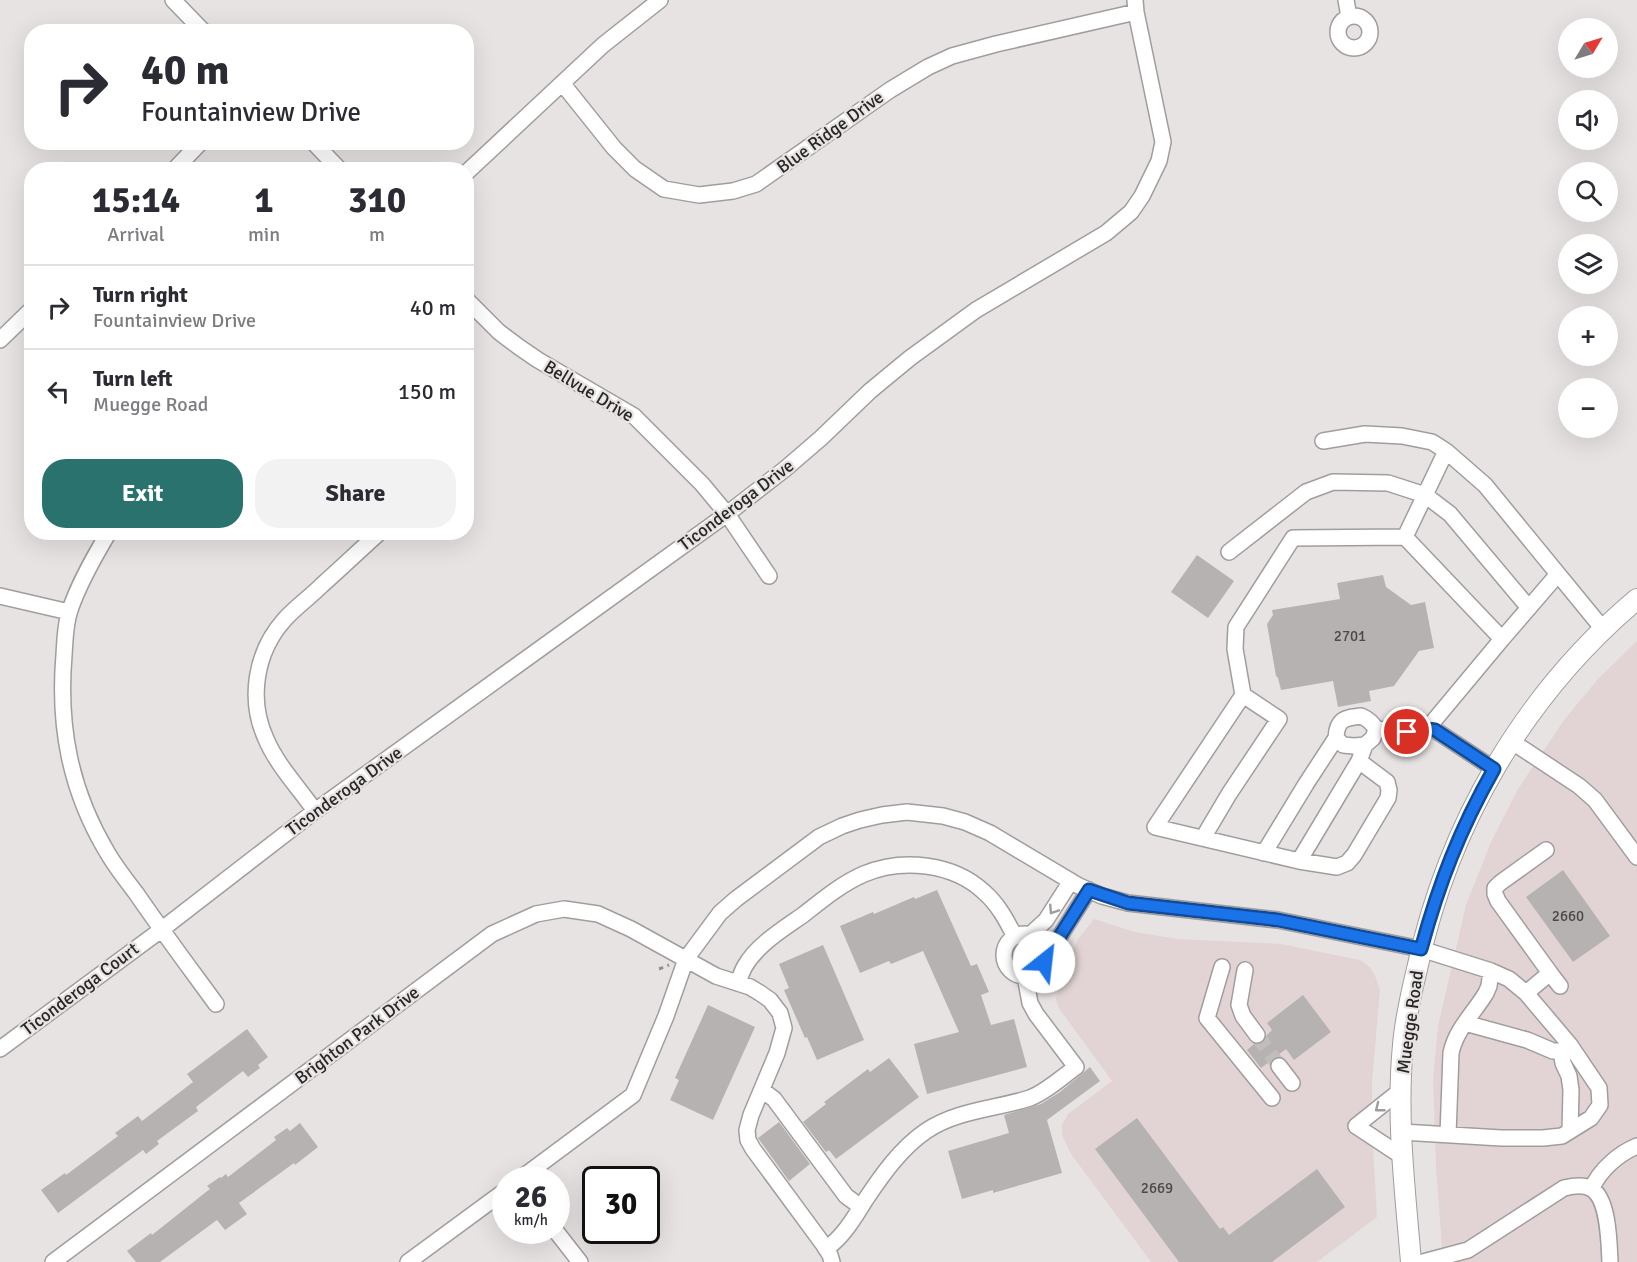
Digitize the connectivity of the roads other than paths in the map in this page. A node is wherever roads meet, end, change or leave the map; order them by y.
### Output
1 (173, 0) edge
2 (660, 0) edge
3 (1346, 0) edge
4 (1135, 6) edge
5 (1349, 17) dead end
6 (196, 24) edge
7 (561, 83) junction
8 (193, 150) edge
9 (320, 150) edge
10 (182, 162) edge
11 (332, 162) edge
12 (474, 165) edge
13 (474, 307) edge
14 (24, 317) edge
15 (0, 340) edge
16 (1323, 441) dead end
17 (1446, 451) junction
18 (1425, 495) junction
19 (727, 514) junction
20 (1405, 537) junction
21 (105, 540) edge
22 (371, 540) edge
23 (1229, 552) dead end
24 (1558, 574) junction
25 (769, 576) dead end
26 (0, 596) edge
27 (1637, 599) edge
28 (1529, 608) junction
29 (69, 612) junction
30 (1604, 629) junction
31 (1502, 639) junction
32 (1243, 696) junction
33 (1376, 729) junction
34 (1427, 729) junction
35 (1336, 738) junction
36 (1511, 741) junction
37 (1365, 745) junction
38 (1359, 761) junction
39 (1494, 769) junction
40 (315, 811) junction
41 (1203, 838) junction
42 (1546, 850) dead end
43 (1264, 853) junction
44 (1637, 857) edge
45 (1299, 861) junction
46 (1071, 881) junction
47 (1089, 890) junction
48 (161, 930) junction
49 (1022, 936) junction
50 (1421, 949) junction
51 (1046, 953) junction
52 (686, 959) junction
53 (1222, 967) dead end
54 (1245, 970) dead end
55 (1491, 972) junction
56 (1550, 974) junction
57 (1025, 976) junction
58 (738, 983) junction
59 (1560, 986) dead end
60 (1526, 993) junction
61 (216, 1004) dead end
62 (1465, 1023) junction
63 (1257, 1035) tunnel mouth
64 (1566, 1048) junction
65 (0, 1049) edge
66 (1279, 1066) tunnel mouth
67 (1292, 1083) dead end
68 (762, 1090) junction
69 (1401, 1090) junction
70 (1272, 1098) dead end
71 (1570, 1131) junction
72 (1402, 1132) junction
73 (1448, 1135) junction
74 (1637, 1146) edge
75 (1403, 1157) junction
76 (537, 1166) edge
77 (1592, 1188) junction
78 (492, 1200) edge
79 (861, 1207) junction
80 (566, 1244) edge
81 (829, 1256) edge
82 (52, 1262) edge
83 (408, 1262) edge
84 (580, 1262) edge
85 (1411, 1262) edge
86 (1423, 1262) edge
87 (1610, 1262) edge

1 - 6 street
2 - 7 street
3 - 5 street
4 - 7 street, Blue Ridge Drive
4 - 19 street, Ticonderoga Drive
7 - 12 street
8 - 10 street
9 - 11 street
13 - 19 street, Bellvue Drive
14 - 15 street
16 - 17 street
17 - 18 street
17 - 24 street
18 - 20 street
18 - 23 street
18 - 28 street
19 - 25 street, Bellvue Drive
19 - 40 street, Ticonderoga Drive
20 - 31 street
20 - 32 street
21 - 29 street
22 - 40 street
24 - 28 street
24 - 30 street
26 - 29 street
27 - 30 main road, Muegge Road
28 - 31 street
29 - 48 street
30 - 36 main road, Muegge Road
31 - 34 street
32 - 41 street
32 - 41 street
33 - 34 street
33 - 35 street
33 - 37 street
34 - 39 street
35 - 37 street
35 - 43 street
36 - 39 main road, Muegge Road
36 - 44 street
37 - 38 street
38 - 45 street
38 - 45 street
39 - 50 main road, Muegge Road
40 - 48 street, Ticonderoga Drive
41 - 43 street
42 - 56 street
43 - 45 street
46 - 47 street
46 -> 49 street
46 - 52 street
47 - 50 street
47 - 51 street
48 - 61 street
48 - 65 street, Ticonderoga Court
49 - 51 street
49 - 57 street
49 - 58 street
50 - 55 street
50 - 69 main road, Muegge Road
51 - 57 street
52 - 58 street, Brighton Park Drive
52 - 76 street
52 - 82 street, Brighton Park Drive
53 - 70 street
54 - 63 street
55 - 60 street
55 - 62 street
56 - 59 street
56 - 60 street
57 - 79 street
58 - 68 street, Brighton Park Drive
60 - 64 street
62 - 64 street
62 - 73 street
64 - 71 street
64 - 71 street
66 - 67 street
68 - 79 street
68 - 81 street, Brighton Park Drive
69 - 72 main road, Muegge Road
69 -> 75 street
71 - 73 street
72 - 73 street
72 - 75 main road, Muegge Road
74 - 77 street
75 - 85 main road, Muegge Road
77 - 86 street
77 - 87 street
78 - 83 street
79 - 81 street
80 - 84 street

